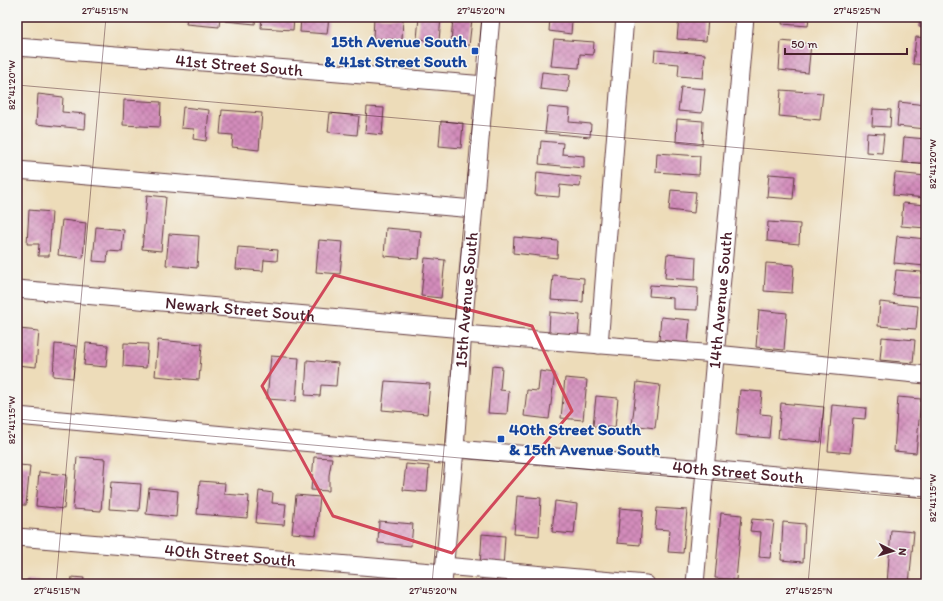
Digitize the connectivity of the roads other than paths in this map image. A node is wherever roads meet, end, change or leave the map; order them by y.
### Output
1 (491, 17) edge
2 (625, 17) edge
3 (745, 17) edge
4 (17, 47) edge
5 (485, 85) junction
6 (17, 170) edge
7 (474, 209) junction
8 (17, 289) edge
9 (463, 332) junction
10 (599, 345) junction
11 (716, 354) junction
12 (926, 375) edge
13 (17, 416) edge
14 (454, 452) junction
15 (706, 468) junction
16 (926, 488) edge
17 (17, 537) edge
18 (444, 574) edge
19 (646, 584) edge
20 (696, 584) edge

1 - 5 street, 15th Avenue South
2 - 10 street
3 - 11 street, 14th Avenue South
4 - 5 street, 41st Street South
5 - 7 street, 15th Avenue South
6 - 7 street
7 - 9 street, 15th Avenue South
8 - 9 street, Newark Street South
9 - 10 street, Newark Street South
9 - 14 street, 15th Avenue South
10 - 11 street, Newark Street South
11 - 12 street, Newark Street South
11 - 15 street, 14th Avenue South
13 - 14 street, 40th Street South
14 - 15 street, 40th Street South
14 - 18 street, 15th Avenue South
15 - 16 street, 40th Street South
15 - 20 street, 14th Avenue South
17 - 18 street, 40th Street South
18 - 19 street, 40th Street South

